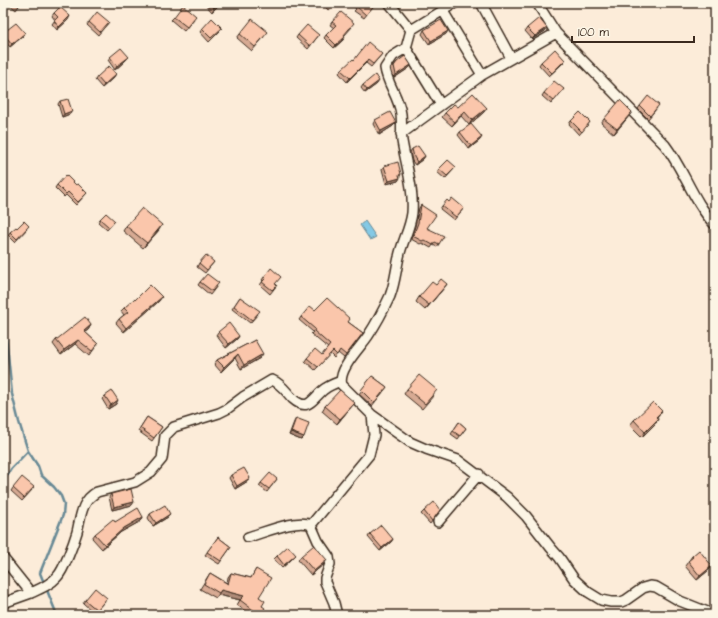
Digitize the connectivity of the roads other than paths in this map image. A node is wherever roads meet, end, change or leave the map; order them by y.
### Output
1 (389, 3) edge
2 (455, 3) edge
3 (481, 3) edge
4 (538, 3) edge
5 (443, 11) junction
6 (411, 30) junction
7 (556, 33) junction
8 (406, 48) junction
9 (511, 58) junction
10 (482, 75) junction
11 (442, 105) junction
12 (402, 134) junction
13 (714, 220) edge
14 (341, 381) junction
15 (372, 415) junction
16 (478, 474) junction
17 (438, 522) dead end
18 (311, 525) junction
19 (248, 538) dead end
20 (3, 558) edge
21 (33, 592) junction
22 (3, 603) edge
23 (337, 615) edge
24 (715, 615) edge

1 - 6 street
2 - 5 street
3 - 9 street
4 - 7 street
5 - 6 street
5 - 10 street
6 - 8 street
7 - 9 street
7 - 13 street
8 - 11 street
8 - 12 street
9 - 10 street
10 - 11 street
11 - 12 street
12 - 14 street
14 - 15 street
14 - 21 street
15 - 16 street
15 - 18 street
16 - 17 street
16 - 24 street
18 - 19 street
18 - 23 street
20 - 21 street
21 - 22 street

